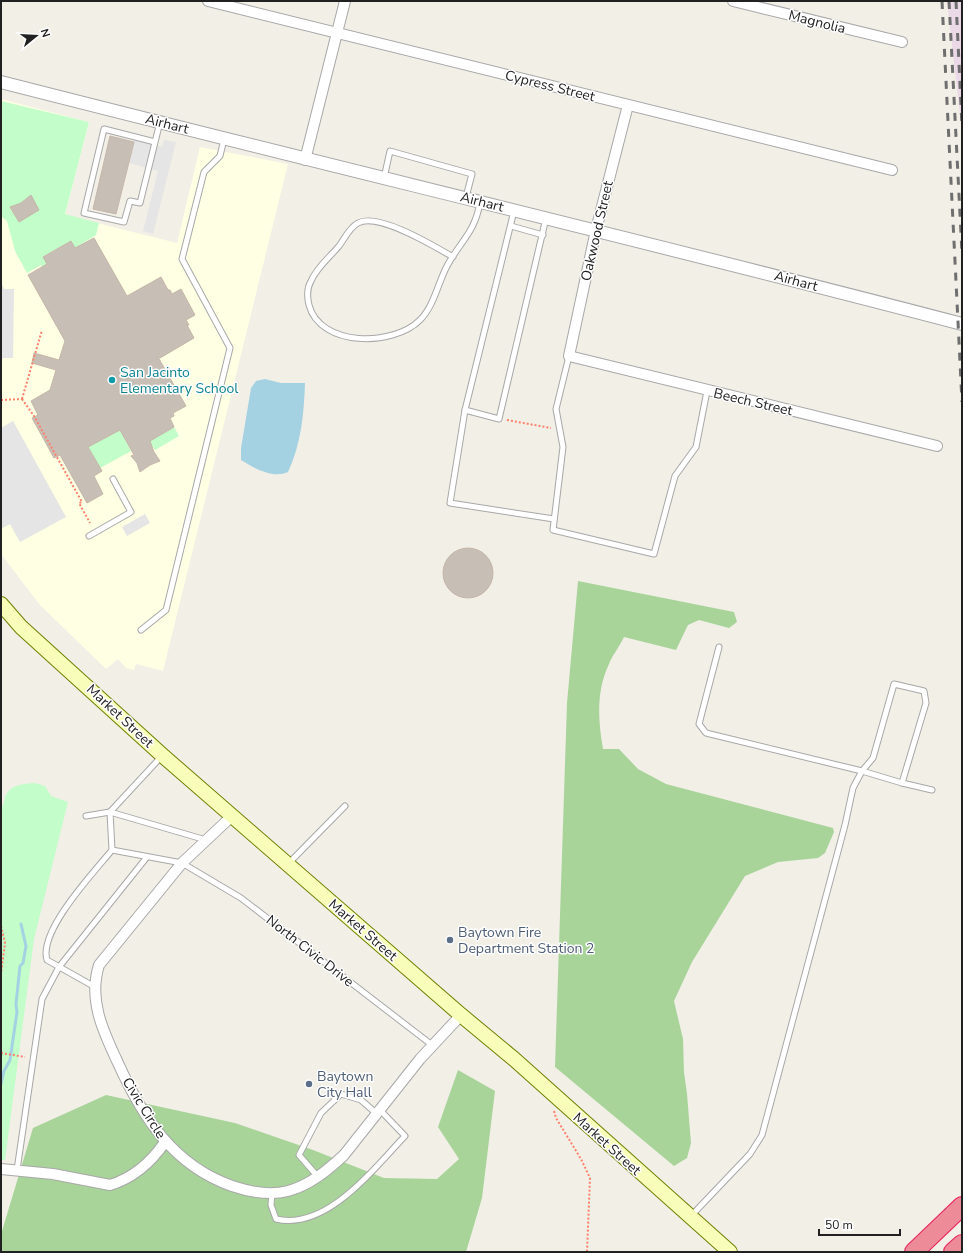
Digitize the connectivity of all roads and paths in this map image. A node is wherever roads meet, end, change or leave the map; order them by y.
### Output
1 (208, 1) edge
2 (345, 1) edge
3 (733, 1) edge
4 (337, 33) junction
5 (902, 42) dead end
6 (1, 82) edge
7 (628, 105) junction
8 (160, 122) junction
9 (224, 139) junction
10 (155, 142) junction
11 (305, 160) junction
12 (892, 170) dead end
13 (384, 178) junction
14 (465, 198) junction
15 (480, 202) junction
16 (515, 210) junction
17 (546, 218) junction
18 (511, 226) junction
19 (596, 230) junction
20 (542, 235) junction
21 (453, 257) junction
22 (962, 324) edge
23 (42, 330) dead end
24 (569, 356) junction
25 (707, 391) junction
26 (22, 398) junction
27 (1, 400) edge
28 (465, 410) junction
29 (500, 419) junction
30 (560, 430) junction
31 (937, 446) dead end
32 (113, 479) dead end
33 (554, 519) junction
34 (90, 523) dead end
35 (89, 536) dead end
36 (1, 604) edge
37 (141, 630) dead end
38 (719, 647) dead end
39 (162, 755) junction
40 (862, 771) junction
41 (902, 783) junction
42 (932, 790) dead end
43 (345, 806) dead end
44 (110, 812) junction
45 (86, 816) dead end
46 (232, 816) junction
47 (206, 840) junction
48 (112, 850) junction
49 (147, 857) junction
50 (182, 863) junction
51 (288, 864) junction
52 (1, 926) edge
53 (59, 967) junction
54 (1, 974) edge
55 (95, 987) junction
56 (461, 1015) junction
57 (432, 1045) junction
58 (1, 1053) edge
59 (18, 1056) dead end
60 (547, 1090) junction
61 (378, 1112) junction
62 (165, 1142) junction
63 (1, 1169) edge
64 (17, 1170) junction
65 (318, 1177) junction
66 (272, 1193) junction
67 (962, 1206) edge
68 (689, 1218) junction
69 (962, 1244) edge
70 (587, 1252) edge
71 (730, 1252) edge
72 (914, 1252) edge
73 (953, 1252) edge

1 - 4 street, Cypress Street
2 - 4 street
3 - 5 street, Magnolia
4 - 7 street, Cypress Street
4 - 11 street
6 - 8 street, Airhart
7 - 12 street, Cypress Street
7 - 19 street, Oakwood Street
8 - 9 street, Airhart
8 - 10 lane
9 - 11 street, Airhart
9 - 37 lane
10 - 10 lane
11 - 13 street, Airhart
13 - 14 street, Airhart
13 - 14 lane
14 - 15 street, Airhart
15 - 16 street, Airhart
15 - 21 lane
16 - 17 street, Airhart
16 - 18 lane
17 - 19 street, Airhart
17 - 20 lane
18 - 20 lane
18 - 28 lane
19 - 22 street, Airhart
19 - 24 street, Oakwood Street
20 - 29 lane
21 - 21 lane
23 - 26 path
24 - 25 street, Beech Street
24 - 30 lane
25 - 31 street, Beech Street
25 - 33 lane
26 - 27 path
26 - 34 path
28 - 29 lane
28 - 33 lane
29 - 30 path
30 - 33 lane
32 - 35 lane
36 - 39 main road, Market Street
38 - 40 lane
39 - 44 lane
39 - 46 main road, Market Street
40 - 41 lane
40 - 41 lane
40 - 68 lane
41 - 42 lane
43 - 51 lane
44 - 45 lane
44 - 47 lane
44 - 48 lane
46 - 47 street, Civic Circle
46 - 51 main road, Market Street
47 - 50 street, Civic Circle
48 - 49 lane
48 - 53 lane
49 - 50 lane
49 - 53 lane
50 - 55 street, Civic Circle
50 - 57 lane, North Civic Drive
51 - 56 main road, Market Street
52 - 54 path
53 - 55 lane
53 - 64 lane
55 - 62 street, Civic Circle
56 - 57 street, Civic Circle
56 - 60 main road, Market Street
57 - 61 street, Civic Circle
58 - 59 path
60 - 68 main road, Market Street
60 - 70 path
61 - 65 street, Civic Circle
61 - 65 lane
61 - 66 lane
62 - 64 street
62 - 66 street, Civic Circle
63 - 64 street
65 - 66 street, Civic Circle
67 - 72 highway
68 - 71 main road, Market Street
69 - 73 highway

